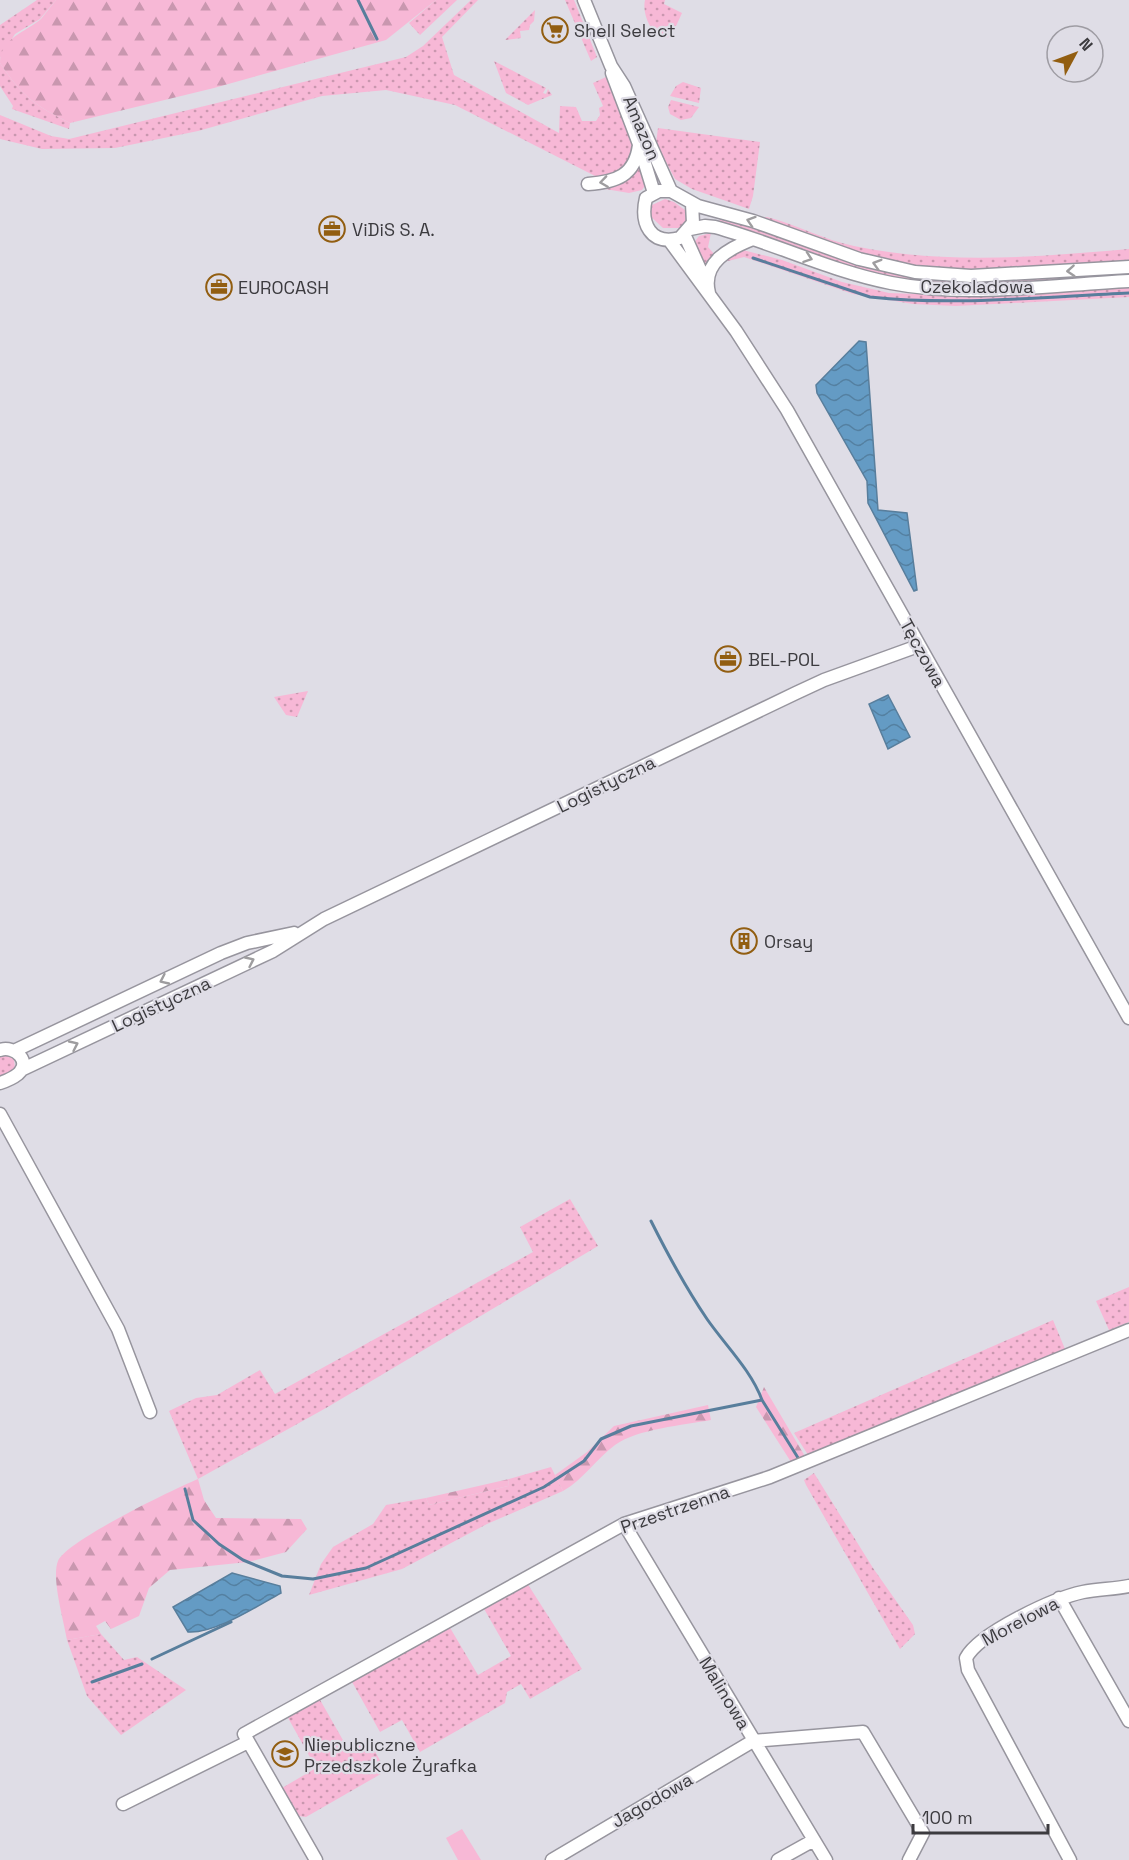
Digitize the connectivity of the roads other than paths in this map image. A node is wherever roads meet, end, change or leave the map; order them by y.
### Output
1 (584, 0) edge
2 (611, 66) junction
3 (639, 144) junction
4 (588, 184) dead end
5 (671, 191) junction
6 (654, 193) junction
7 (692, 204) junction
8 (688, 232) junction
9 (753, 239) junction
10 (669, 240) junction
11 (1129, 267) edge
12 (1129, 281) edge
13 (708, 289) junction
14 (918, 646) junction
15 (298, 933) junction
16 (1129, 1018) edge
17 (0, 1050) edge
18 (15, 1050) junction
19 (21, 1070) junction
20 (0, 1083) edge
21 (0, 1114) edge
22 (1129, 1330) edge
23 (150, 1412) dead end
24 (624, 1524) junction
25 (1129, 1586) edge
26 (1059, 1599) junction
27 (1129, 1721) edge
28 (246, 1738) junction
29 (753, 1741) junction
30 (123, 1804) dead end
31 (814, 1840) junction
32 (316, 1860) edge
33 (552, 1860) edge
34 (778, 1860) edge
35 (826, 1860) edge
36 (909, 1860) edge
37 (1070, 1860) edge

1 - 2 street, Amazon
2 - 3 street, Amazon
2 - 5 street, Amazon
3 -> 4 street
3 - 6 street, Amazon
5 - 6 street
5 - 7 street
6 - 10 street
7 - 8 street
11 -> 7 street, Czekoladowa
8 - 9 street, Czekoladowa
8 - 10 street
8 - 13 street
9 -> 12 street, Czekoladowa
9 - 13 street
10 - 13 street, Tęczowa
13 - 14 street, Tęczowa
14 - 15 street, Logistyczna
14 - 16 street, Tęczowa
15 -> 18 street, Logistyczna
19 -> 15 street, Logistyczna
17 - 18 street, Logistyczna
18 - 19 street
19 - 20 street, Logistyczna
21 - 23 street
22 - 24 street, Przestrzenna
24 - 28 street, Przestrzenna
24 - 29 street, Malinowa
25 - 26 street, Morelowa
26 - 27 street
26 - 37 street, Morelowa
28 - 30 street, Przestrzenna
28 - 32 street
29 - 31 street, Malinowa
29 - 33 street, Jagodowa
29 - 36 street
31 - 34 street
31 - 35 street, Malinowa

